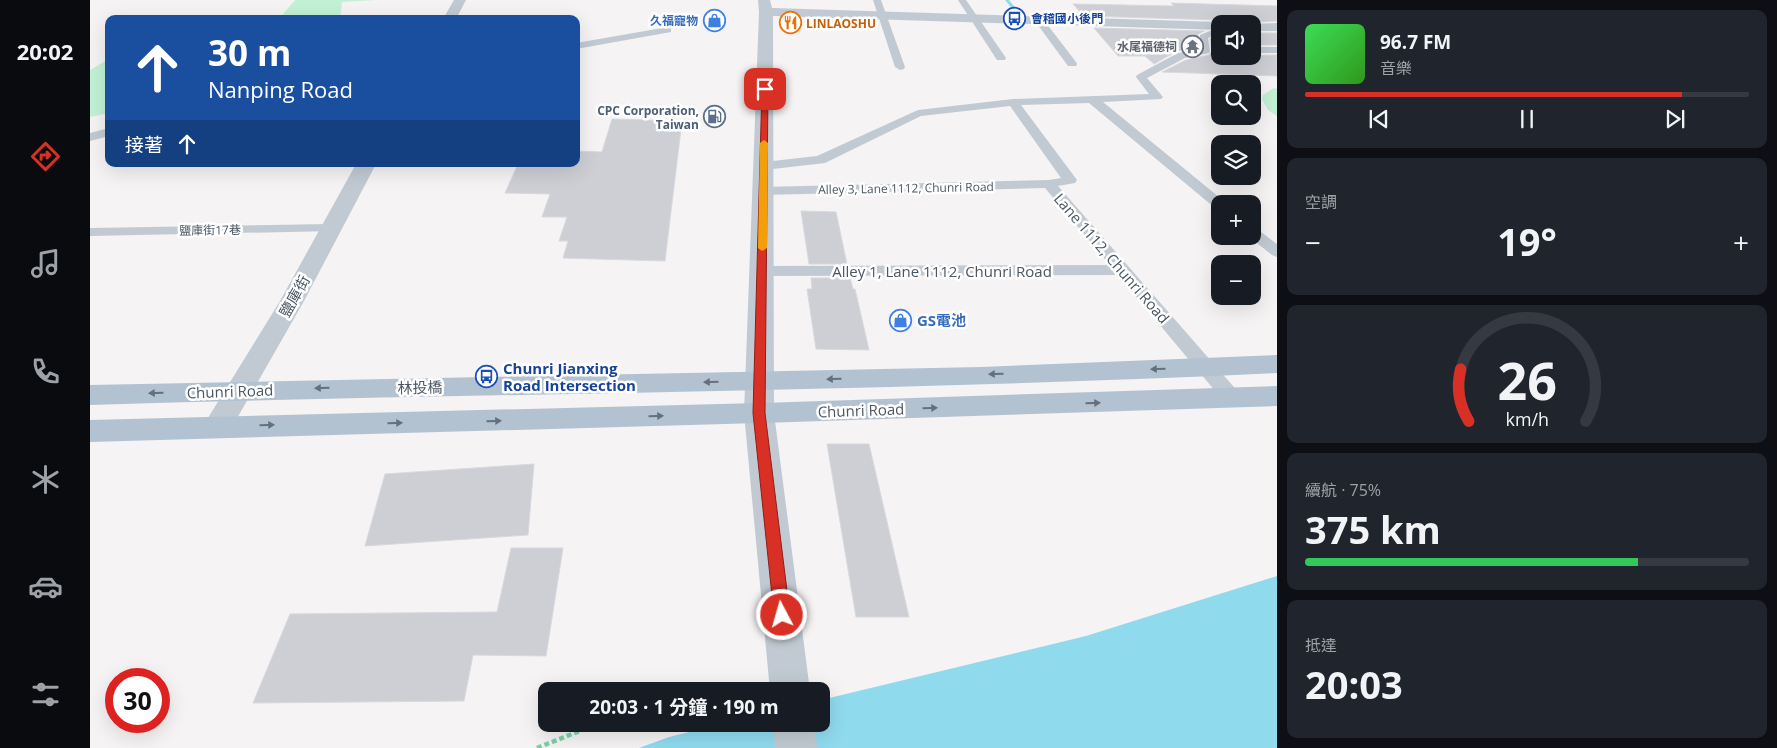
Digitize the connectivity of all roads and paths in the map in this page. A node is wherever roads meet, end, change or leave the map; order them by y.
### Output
1 (460, 0) edge
2 (877, 0) edge
3 (962, 0) edge
4 (765, 6) edge
5 (451, 15) edge
6 (883, 16) junction
7 (974, 19) junction
8 (1029, 20) junction
9 (1211, 26) edge
10 (1261, 27) edge
11 (1277, 27) edge
12 (668, 30) dead end
13 (1211, 33) edge
14 (580, 45) edge
15 (1261, 50) edge
16 (1277, 50) edge
17 (1001, 58) dead end
18 (1072, 64) dead end
19 (900, 67) dead end
20 (1093, 100) junction
21 (1012, 102) junction
22 (105, 133) edge
23 (90, 137) edge
24 (764, 166) junction
25 (364, 167) edge
26 (1049, 184) junction
27 (763, 191) junction
28 (1211, 198) edge
29 (330, 228) junction
30 (90, 232) edge
31 (1261, 239) edge
32 (1277, 252) edge
33 (1123, 270) junction
34 (762, 271) junction
35 (1277, 364) edge
36 (1206, 368) junction
37 (760, 382) junction
38 (470, 386) joint
39 (370, 388) joint
40 (240, 390) junction
41 (90, 395) edge
42 (1277, 396) edge
43 (1233, 398) junction
44 (759, 413) junction
45 (218, 426) junction
46 (90, 431) edge
47 (789, 682) edge
48 (577, 732) edge
49 (795, 732) edge
50 (537, 748) edge
51 (796, 748) edge

1 - 5 street
2 - 6 lane
3 - 7 lane
4 - 6 street
4 - 24 street
6 - 7 street
6 - 19 lane
7 - 8 street
7 - 17 lane
8 - 9 street
8 - 18 lane
10 - 11 street
12 - 14 lane
13 - 20 lane
15 - 16 lane
20 - 21 lane
20 - 28 lane
21 - 24 lane
21 - 26 lane, Lane 1112, Chunri Road
22 - 23 lane
24 - 27 street
25 - 29 street, 鹽庫街
26 - 27 lane, Alley 3, Lane 1112, Chunri Road
26 - 33 lane, Lane 1112, Chunri Road
27 - 34 street
29 - 30 lane, 鹽庫街17巷
29 - 40 street, 鹽庫街
31 - 32 lane
33 - 34 lane, Alley 1, Lane 1112, Chunri Road
33 - 36 lane, Lane 1112, Chunri Road
34 - 37 street
35 - 36 main road, Chunri Road
36 -> 37 main road, Chunri Road
36 - 43 lane, Lane 1112, Chunri Road
37 -> 38 main road, Chunri Road
37 - 44 street
38 - 39 main road, 林投橋
39 -> 40 main road, Chunri Road
40 -> 41 main road, Chunri Road
40 - 45 street, 鹽庫街
42 - 43 main road, Chunri Road
44 -> 43 main road, Chunri Road
45 -> 44 main road, Chunri Road
44 - 47 street
45 - 46 main road
48 - 50 path
49 - 51 street

